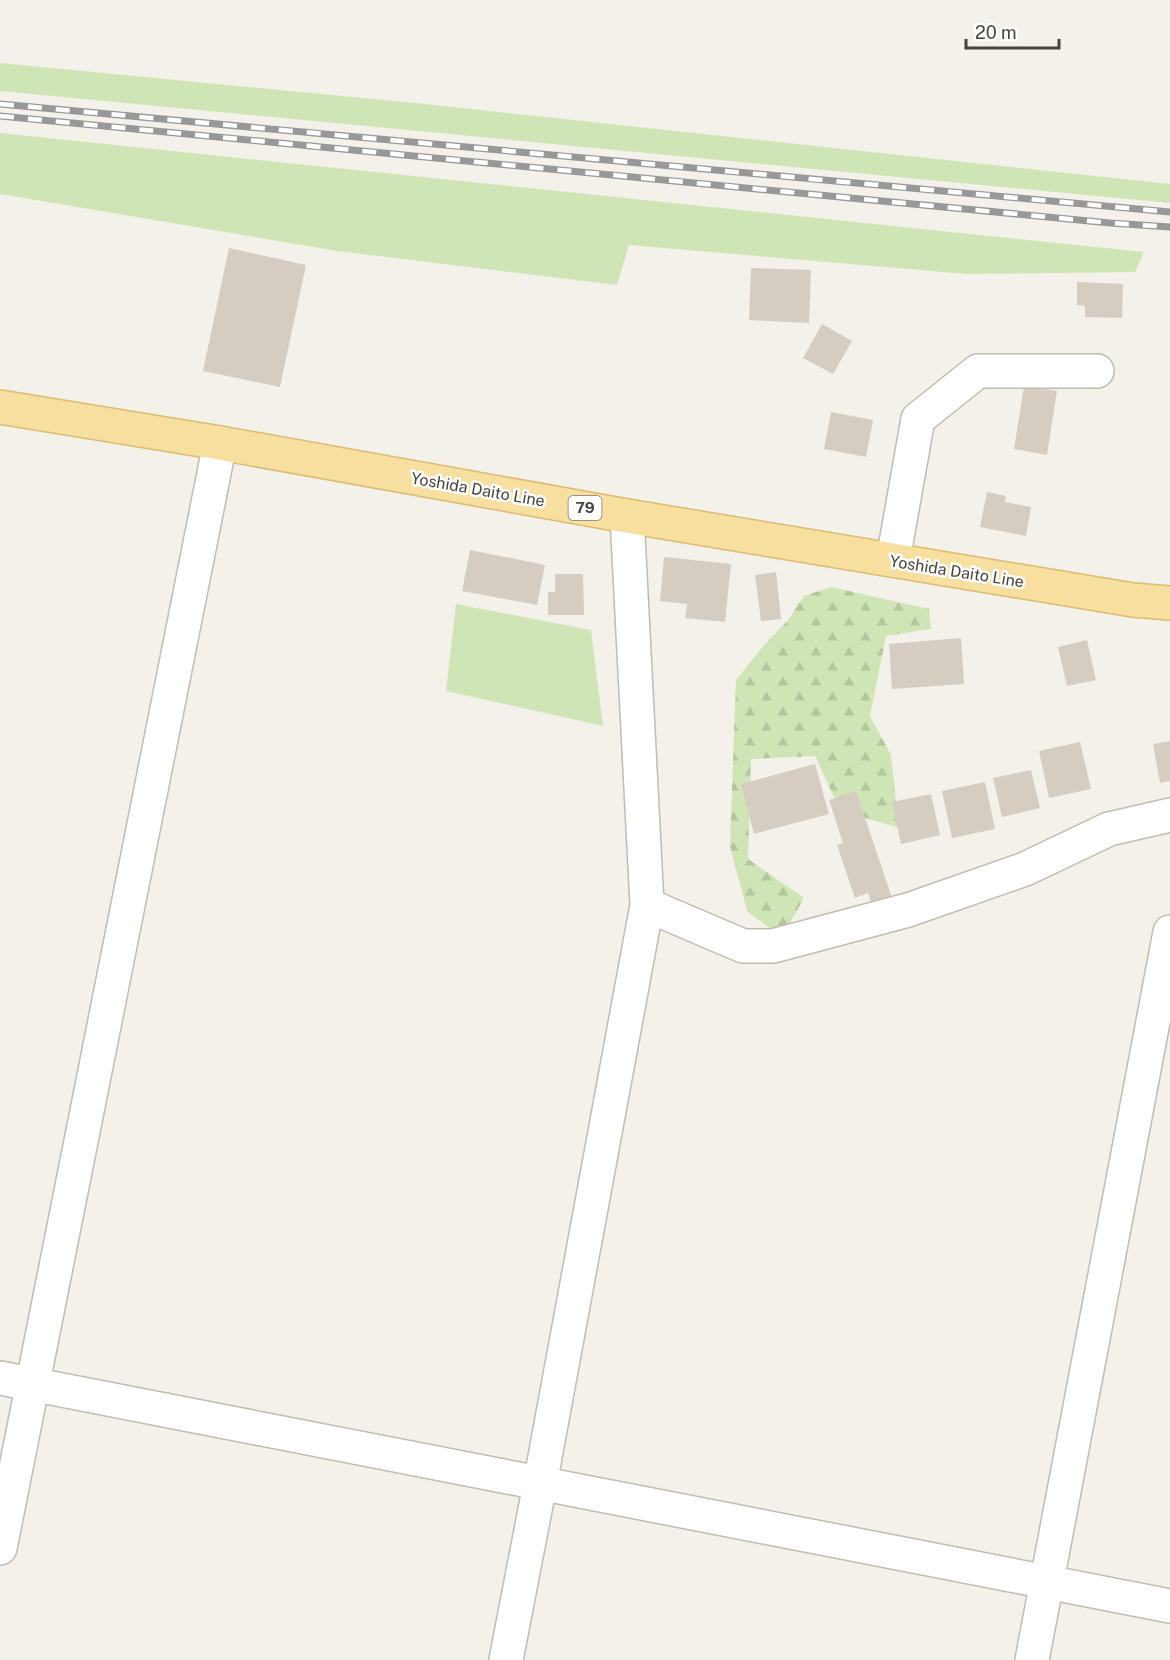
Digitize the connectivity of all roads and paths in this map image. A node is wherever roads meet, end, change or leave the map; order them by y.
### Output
1 (1097, 371) dead end
2 (0, 407) edge
3 (220, 443) junction
4 (627, 516) junction
5 (892, 560) junction
6 (1170, 603) edge
7 (1170, 815) edge
8 (647, 905) junction
9 (1170, 932) edge
10 (16, 1381) edge
11 (540, 1484) junction
12 (0, 1548) edge
13 (1046, 1583) junction
14 (1170, 1606) edge
15 (506, 1660) edge
16 (1032, 1660) edge

1 - 5 street
2 - 3 main road, Yoshida Daito Line / 79
3 - 4 main road, Yoshida Daito Line / 79
3 - 10 street
4 - 5 main road, Yoshida Daito Line / 79
4 - 8 street
5 - 6 main road, Yoshida Daito Line / 79
7 - 8 street
8 - 11 street
9 - 13 street
10 - 11 street
10 - 12 street
11 - 13 street
11 - 15 street
13 - 14 street
13 - 16 street

